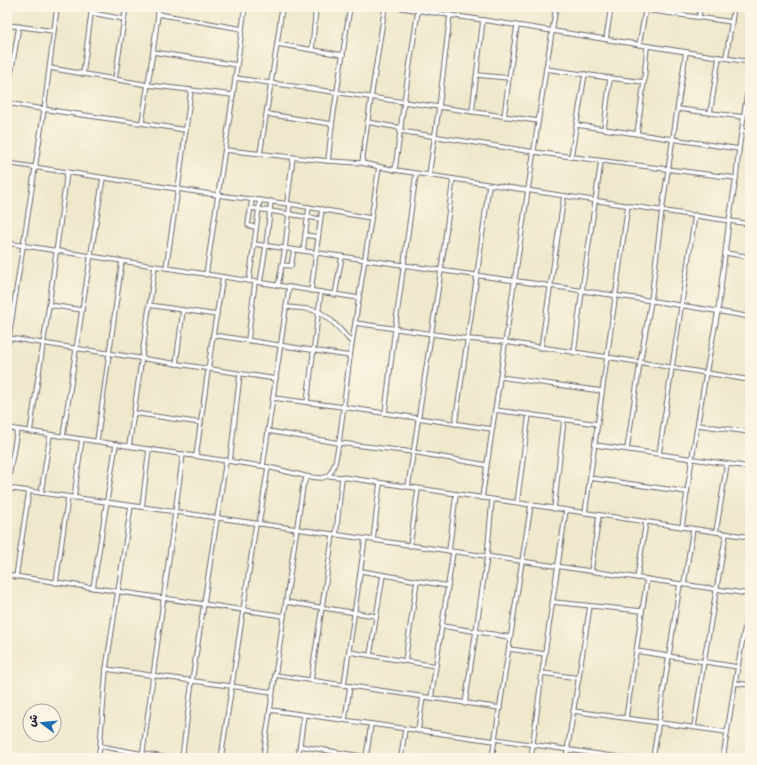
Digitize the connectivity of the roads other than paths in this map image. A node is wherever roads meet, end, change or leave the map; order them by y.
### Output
1 (57, 7) edge
2 (92, 7) edge
3 (126, 7) edge
4 (159, 7) edge
5 (245, 7) edge
6 (282, 7) edge
7 (316, 7) edge
8 (350, 7) edge
9 (385, 7) edge
10 (395, 7) edge
11 (556, 7) edge
12 (610, 7) edge
13 (665, 7) edge
14 (700, 7) edge
15 (734, 7) edge
16 (427, 9) edge
17 (646, 9) edge
18 (418, 11) junction
19 (664, 12) junction
20 (92, 13) junction
21 (158, 14) junction
22 (450, 15) junction
23 (699, 17) junction
24 (124, 19) junction
25 (483, 20) junction
26 (732, 22) junction
27 (7, 25) edge
28 (18, 26) junction
29 (517, 26) junction
30 (242, 29) junction
31 (54, 31) junction
32 (552, 31) junction
33 (606, 40) junction
34 (277, 44) junction
35 (639, 45) junction
36 (648, 46) junction
37 (312, 49) junction
38 (153, 52) junction
39 (686, 52) junction
40 (343, 55) junction
41 (719, 57) junction
42 (726, 58) junction
43 (750, 62) edge
44 (237, 65) junction
45 (50, 68) junction
46 (546, 68) junction
47 (750, 73) edge
48 (83, 74) junction
49 (585, 74) junction
50 (477, 75) junction
51 (235, 78) junction
52 (509, 78) junction
53 (610, 78) junction
54 (115, 79) junction
55 (644, 82) junction
56 (272, 83) junction
57 (148, 85) junction
58 (191, 90) junction
59 (336, 93) junction
60 (233, 95) junction
61 (7, 97) edge
62 (370, 98) junction
63 (748, 99) edge
64 (404, 102) junction
65 (7, 103) edge
66 (439, 107) junction
67 (678, 109) junction
68 (44, 110) junction
69 (472, 112) junction
70 (710, 113) junction
71 (267, 114) junction
72 (504, 117) junction
73 (744, 117) junction
74 (142, 122) junction
75 (367, 122) junction
76 (538, 122) junction
77 (332, 124) junction
78 (577, 125) junction
79 (604, 129) junction
80 (186, 130) junction
81 (400, 130) junction
82 (742, 131) junction
83 (750, 133) edge
84 (637, 134) junction
85 (434, 136) junction
86 (673, 139) junction
87 (739, 149) junction
88 (224, 150) junction
89 (534, 152) junction
90 (260, 154) junction
91 (293, 157) junction
92 (572, 157) junction
93 (328, 161) junction
94 (601, 161) junction
95 (7, 163) edge
96 (362, 163) junction
97 (35, 167) junction
98 (379, 167) junction
99 (395, 170) junction
100 (668, 170) junction
101 (67, 172) junction
102 (416, 174) junction
103 (429, 176) junction
104 (102, 178) junction
105 (736, 178) junction
106 (453, 179) junction
107 (489, 184) junction
108 (178, 189) junction
109 (528, 190) junction
110 (217, 195) junction
111 (564, 196) junction
112 (252, 199) junction
113 (260, 200) junction
114 (596, 200) junction
115 (272, 201) junction
116 (288, 204) junction
117 (628, 205) junction
118 (309, 207) junction
119 (251, 208) junction
120 (258, 209) junction
121 (322, 209) junction
122 (662, 210) junction
123 (270, 211) junction
124 (289, 214) junction
125 (696, 215) junction
126 (307, 217) junction
127 (371, 218) junction
128 (320, 219) junction
129 (729, 221) junction
130 (750, 224) edge
131 (256, 226) junction
132 (305, 235) junction
133 (318, 237) junction
134 (7, 243) edge
135 (254, 244) junction
136 (22, 245) junction
137 (266, 246) junction
138 (285, 249) junction
139 (294, 250) junction
140 (57, 251) junction
141 (303, 251) junction
142 (316, 252) junction
143 (726, 254) junction
144 (90, 256) junction
145 (342, 256) junction
146 (750, 257) edge
147 (364, 259) junction
148 (122, 261) junction
149 (282, 265) junction
150 (404, 265) junction
151 (155, 266) junction
152 (166, 268) junction
153 (442, 270) junction
154 (206, 275) junction
155 (477, 276) junction
156 (223, 277) junction
157 (249, 281) junction
158 (514, 281) junction
159 (258, 282) junction
160 (278, 286) junction
161 (550, 286) junction
162 (289, 287) junction
163 (311, 291) junction
164 (582, 291) junction
165 (321, 292) junction
166 (335, 294) junction
167 (616, 295) junction
168 (359, 298) junction
169 (650, 301) junction
170 (49, 305) junction
171 (150, 305) junction
172 (682, 305) junction
173 (286, 307) junction
174 (82, 310) junction
175 (183, 310) junction
176 (318, 311) junction
177 (718, 311) junction
178 (217, 315) junction
179 (750, 317) edge
180 (355, 323) junction
181 (9, 327) edge
182 (395, 329) junction
183 (432, 334) junction
184 (213, 335) junction
185 (9, 338) junction
186 (468, 339) junction
187 (248, 340) junction
188 (505, 342) junction
189 (43, 343) junction
190 (352, 343) junction
191 (281, 345) junction
192 (76, 348) junction
193 (541, 348) junction
194 (7, 350) edge
195 (313, 350) junction
196 (574, 353) junction
197 (110, 354) junction
198 (350, 356) junction
199 (607, 357) junction
200 (142, 359) junction
201 (640, 363) junction
202 (176, 364) junction
203 (673, 368) junction
204 (209, 369) junction
205 (706, 373) junction
206 (240, 374) junction
207 (500, 377) junction
208 (276, 379) junction
209 (750, 380) edge
210 (602, 391) junction
211 (273, 398) junction
212 (307, 402) junction
213 (343, 406) junction
214 (494, 410) junction
215 (134, 413) junction
216 (385, 413) junction
217 (529, 414) junction
218 (418, 418) junction
219 (564, 419) junction
220 (201, 423) junction
221 (455, 424) junction
222 (598, 424) junction
223 (698, 425) junction
224 (7, 428) edge
225 (492, 429) junction
226 (17, 430) junction
227 (268, 431) junction
228 (30, 432) junction
229 (750, 432) edge
230 (50, 435) junction
231 (63, 436) junction
232 (82, 439) junction
233 (97, 441) junction
234 (339, 443) junction
235 (116, 444) junction
236 (595, 445) junction
237 (129, 446) junction
238 (149, 449) junction
239 (627, 449) junction
240 (413, 452) junction
241 (183, 454) junction
242 (659, 454) junction
243 (196, 456) junction
244 (692, 458) junction
245 (228, 461) junction
246 (727, 464) junction
247 (486, 465) junction
248 (263, 466) junction
249 (268, 467) junction
250 (750, 467) edge
251 (328, 476) junction
252 (309, 477) junction
253 (342, 478) junction
254 (590, 478) junction
255 (380, 483) junction
256 (408, 487) junction
257 (7, 488) edge
258 (418, 489) junction
259 (29, 491) junction
260 (687, 492) junction
261 (41, 493) junction
262 (456, 494) junction
263 (68, 497) junction
264 (74, 498) junction
265 (482, 498) junction
266 (492, 500) junction
267 (106, 502) junction
268 (517, 503) junction
269 (531, 505) junction
270 (131, 506) junction
271 (142, 507) junction
272 (554, 509) junction
273 (566, 510) junction
274 (175, 512) junction
275 (585, 514) junction
276 (599, 515) junction
277 (217, 518) junction
278 (646, 522) junction
279 (258, 524) junction
280 (682, 527) junction
281 (297, 529) junction
282 (693, 529) junction
283 (716, 532) junction
284 (726, 534) junction
285 (750, 534) edge
286 (334, 535) junction
287 (750, 537) edge
288 (365, 539) junction
289 (373, 540) junction
290 (410, 546) junction
291 (451, 551) junction
292 (487, 557) junction
293 (522, 561) junction
294 (558, 567) junction
295 (361, 571) junction
296 (591, 571) junction
297 (383, 575) junction
298 (7, 576) edge
299 (16, 577) junction
300 (638, 578) junction
301 (647, 579) junction
302 (417, 581) junction
303 (56, 583) junction
304 (682, 584) junction
305 (448, 586) junction
306 (93, 588) junction
307 (716, 589) junction
308 (118, 592) junction
309 (750, 594) edge
310 (750, 598) edge
311 (164, 599) junction
312 (286, 602) junction
313 (553, 602) junction
314 (204, 604) junction
315 (590, 606) junction
316 (321, 608) junction
317 (243, 610) junction
318 (642, 611) junction
319 (355, 614) junction
320 (284, 616) junction
321 (376, 616) junction
322 (442, 626) junction
323 (476, 631) junction
324 (510, 637) junction
325 (508, 649) junction
326 (636, 650) junction
327 (349, 652) junction
328 (545, 654) junction
329 (370, 655) junction
330 (669, 656) junction
331 (405, 661) junction
332 (704, 662) junction
333 (436, 666) junction
334 (738, 667) junction
335 (106, 669) junction
336 (542, 673) junction
337 (275, 675) junction
338 (154, 676) junction
339 (579, 678) junction
340 (311, 680) junction
341 (192, 681) junction
342 (735, 683) junction
343 (344, 685) junction
344 (750, 685) edge
345 (232, 686) junction
346 (350, 686) junction
347 (273, 692) junction
348 (423, 697) junction
349 (431, 698) junction
350 (465, 704) junction
351 (500, 708) junction
352 (270, 710) junction
353 (573, 712) junction
354 (304, 714) junction
355 (626, 718) junction
356 (345, 720) junction
357 (658, 723) junction
358 (371, 724) junction
359 (694, 727) junction
360 (405, 729) junction
361 (418, 731) junction
362 (727, 732) junction
363 (495, 740) junction
364 (533, 744) junction
365 (100, 746) junction
366 (300, 746) junction
367 (567, 749) junction
368 (336, 752) junction
369 (142, 756) edge
370 (604, 756) edge
371 (98, 758) edge
372 (170, 758) edge
373 (182, 758) edge
374 (221, 758) edge
375 (263, 758) edge
376 (298, 758) edge
377 (335, 758) edge
378 (366, 758) edge
379 (372, 758) edge
380 (401, 758) edge
381 (492, 758) edge
382 (531, 758) edge
383 (566, 758) edge
384 (625, 758) edge
385 (653, 758) edge
386 (723, 758) edge

1 - 31 street
2 - 20 street
3 - 24 street
4 - 21 street
5 - 30 street
6 - 34 street
7 - 37 street
8 - 40 street
9 - 62 street
10 - 18 street
11 - 32 street
12 - 33 street
13 - 19 street
14 - 23 street
15 - 26 street
16 - 18 street
16 - 22 street
17 - 19 street
17 - 35 street
18 - 64 street
19 - 23 street
20 - 24 street
20 - 48 street
21 - 30 street
21 - 38 street
22 - 25 street
22 - 66 street
23 - 26 street
24 - 54 street
25 - 29 street
25 - 50 street
26 - 42 street
27 - 28 street
28 - 31 street
28 - 61 street
29 - 32 street
29 - 52 street
30 - 44 street
31 - 45 street
32 - 33 street
32 - 46 street
33 - 35 street
34 - 37 street
34 - 56 street
35 - 36 street
36 - 39 street
36 - 55 street
37 - 40 street
38 - 44 street
38 - 57 street
39 - 41 street
39 - 67 street
40 - 59 street
41 - 42 street
41 - 70 street
42 - 43 street
44 - 51 street
45 - 48 street
45 - 68 street
46 - 49 street
46 - 76 street
47 - 63 street
48 - 54 street
49 - 53 street
49 - 78 street
50 - 52 street
50 - 69 street
51 - 56 street
51 - 60 street
52 - 72 street
53 - 55 street
53 - 79 street
54 - 57 street
55 - 84 street
56 - 59 street
56 - 71 street
57 - 58 street
57 - 74 street
58 - 60 street
58 - 80 street
59 - 62 street
59 - 77 street
60 - 88 street
62 - 64 street
62 - 75 street
63 - 73 street
64 - 66 street
64 - 81 street
65 - 68 street
66 - 69 street
66 - 85 street
67 - 70 street
67 - 86 street
68 - 74 street
68 - 97 street
69 - 72 street
70 - 73 street
71 - 77 street
71 - 90 street
72 - 76 street
73 - 82 street
74 - 80 street
75 - 81 street
75 - 96 street
76 - 89 street
77 - 93 street
78 - 79 street
78 - 92 street
79 - 84 street
80 - 108 street
81 - 85 street
81 - 99 street
82 - 83 street
82 - 87 street
84 - 86 street
85 - 89 street
85 - 103 street
86 - 87 street
86 - 100 street
87 - 105 street
88 - 90 street
88 - 110 street
89 - 92 street
89 - 109 street
90 - 91 street
91 - 93 street
91 - 116 street
92 - 94 street
93 - 96 street
94 - 100 street
94 - 114 street
95 - 97 street
96 - 98 street
97 - 101 street
97 - 136 street
98 - 99 street
98 - 127 street
99 - 102 street
100 - 105 street
100 - 122 street
101 - 104 street
101 - 140 street
102 - 103 street
102 - 150 street
103 - 106 street
104 - 108 street
104 - 144 street
105 - 129 street
106 - 107 street
106 - 153 street
107 - 109 street
107 - 155 street
108 - 110 street
108 - 152 street
109 - 111 street
109 - 158 street
110 - 112 street
110 - 154 street
111 - 114 street
111 - 161 street
112 - 113 street
112 - 119 street
113 - 115 street
113 - 120 street
114 - 117 street
114 - 164 street
115 - 116 street
115 - 123 street
116 - 118 street
116 - 124 street
117 - 122 street
117 - 167 street
118 - 121 street
118 - 126 street
119 - 120 street
119 - 131 street
120 - 123 street
120 - 131 street
121 - 127 street
121 - 128 street
122 - 125 street
122 - 169 street
123 - 124 street
123 - 137 street
124 - 126 street
124 - 138 street
125 - 129 street
125 - 172 street
126 - 128 street
126 - 132 street
127 - 147 street
128 - 133 street
129 - 130 street
129 - 143 street
131 - 135 street
132 - 133 street
132 - 141 street
133 - 142 street
134 - 136 street
135 - 137 street
135 - 157 street
136 - 140 street
136 - 181 street
137 - 138 street
137 - 159 street
138 - 139 street
138 - 149 street
139 - 141 street
139 - 149 street
140 - 144 street
140 - 170 street
141 - 142 street
142 - 145 street
142 - 163 street
143 - 146 street
143 - 177 street
144 - 148 street
144 - 174 street
145 - 147 street
145 - 166 street
147 - 150 street
147 - 168 street
148 - 151 street
148 - 197 street
149 - 160 street
150 - 153 street
150 - 182 street
151 - 152 street
151 - 171 street
152 - 154 street
153 - 155 street
153 - 183 street
154 - 156 street
155 - 158 street
155 - 186 street
156 - 157 street
156 - 178 street
157 - 159 street
158 - 161 street
158 - 188 street
159 - 160 street
159 - 187 street
160 - 162 street
161 - 164 street
161 - 193 street
162 - 163 street
162 - 173 street
163 - 165 street
164 - 167 street
164 - 196 street
165 - 166 street
165 - 176 street
166 - 168 street
167 - 169 street
167 - 199 street
168 - 180 street
169 - 172 street
169 - 201 street
170 - 174 street
170 - 189 street
171 - 175 street
171 - 200 street
172 - 177 street
172 - 203 street
173 - 176 street
173 - 191 street
174 - 192 street
175 - 178 street
175 - 202 street
176 - 190 street
176 - 195 street
177 - 179 street
177 - 205 street
178 - 184 street
180 - 182 street
180 - 190 street
181 - 185 street
182 - 183 street
182 - 216 street
183 - 186 street
183 - 218 street
184 - 187 street
184 - 204 street
185 - 189 street
185 - 194 street
186 - 188 street
186 - 221 street
187 - 191 street
188 - 193 street
188 - 207 street
189 - 192 street
189 - 228 street
190 - 198 street
191 - 195 street
191 - 208 street
192 - 197 street
192 - 231 street
193 - 196 street
195 - 198 street
195 - 212 street
196 - 199 street
197 - 200 street
197 - 233 street
198 - 213 street
199 - 201 street
199 - 210 street
200 - 202 street
200 - 215 street
201 - 203 street
201 - 239 street
202 - 204 street
203 - 205 street
203 - 242 street
204 - 206 street
204 - 220 street
205 - 209 street
205 - 223 street
206 - 208 street
206 - 245 street
207 - 210 street
207 - 214 street
208 - 211 street
210 - 222 street
211 - 212 street
211 - 227 street
212 - 213 street
213 - 216 street
213 - 234 street
214 - 217 street
214 - 225 street
215 - 220 street
215 - 237 street
216 - 218 street
217 - 219 street
217 - 268 street
218 - 221 street
218 - 240 street
219 - 222 street
219 - 272 street
220 - 243 street
221 - 225 street
222 - 236 street
223 - 229 street
223 - 244 street
224 - 226 street
225 - 247 street
226 - 228 street
226 - 257 street
227 - 234 street
227 - 248 street
228 - 230 street
230 - 231 street
230 - 261 street
231 - 232 street
232 - 233 street
232 - 264 street
233 - 235 street
234 - 240 street
234 - 251 street
235 - 237 street
235 - 267 street
236 - 239 street
236 - 254 street
237 - 238 street
238 - 241 street
238 - 271 street
239 - 242 street
240 - 247 street
240 - 256 street
241 - 243 street
241 - 274 street
242 - 244 street
243 - 245 street
244 - 246 street
244 - 260 street
245 - 248 street
245 - 277 street
246 - 250 street
246 - 283 street
247 - 265 street
248 - 249 street
249 - 252 street
249 - 279 street
251 - 252 street
251 - 253 street
252 - 281 street
253 - 255 street
253 - 286 street
254 - 260 street
254 - 275 street
255 - 256 street
255 - 289 street
256 - 258 street
257 - 259 street
258 - 262 street
258 - 290 street
259 - 261 street
259 - 299 street
260 - 280 street
261 - 263 street
262 - 265 street
262 - 291 street
263 - 264 street
263 - 303 street
264 - 267 street
265 - 266 street
266 - 268 street
266 - 292 street
267 - 270 street
267 - 306 street
268 - 269 street
269 - 272 street
269 - 293 street
270 - 271 street
270 - 308 street
271 - 274 street
272 - 273 street
273 - 275 street
273 - 294 street
274 - 277 street
274 - 311 street
275 - 276 street
276 - 278 street
276 - 296 street
277 - 279 street
277 - 314 street
278 - 280 street
278 - 300 street
279 - 281 street
279 - 317 street
280 - 282 street
281 - 286 street
281 - 312 street
282 - 283 street
282 - 304 street
283 - 284 street
284 - 287 street
284 - 307 street
285 - 287 street
286 - 288 street
286 - 316 street
288 - 289 street
288 - 295 street
289 - 290 street
290 - 291 street
291 - 292 street
291 - 305 street
292 - 293 street
292 - 323 street
293 - 294 street
293 - 324 street
294 - 296 street
294 - 313 street
295 - 297 street
295 - 319 street
296 - 300 street
297 - 302 street
297 - 321 street
298 - 299 street
299 - 303 street
300 - 301 street
301 - 304 street
301 - 318 street
302 - 305 street
302 - 331 street
303 - 306 street
304 - 307 street
304 - 330 street
305 - 322 street
306 - 308 street
307 - 309 street
307 - 332 street
308 - 311 street
308 - 335 street
310 - 334 street
311 - 314 street
311 - 338 street
312 - 316 street
312 - 320 street
313 - 315 street
313 - 328 street
314 - 317 street
314 - 341 street
315 - 318 street
315 - 339 street
316 - 319 street
316 - 340 street
317 - 320 street
317 - 345 street
318 - 326 street
319 - 321 street
319 - 327 street
320 - 337 street
321 - 329 street
322 - 323 street
322 - 333 street
323 - 324 street
323 - 350 street
324 - 325 street
325 - 328 street
325 - 351 street
326 - 330 street
326 - 355 street
327 - 329 street
327 - 343 street
328 - 336 street
329 - 331 street
330 - 332 street
330 - 357 street
331 - 333 street
332 - 334 street
332 - 359 street
333 - 349 street
334 - 342 street
335 - 338 street
335 - 365 street
336 - 339 street
336 - 364 street
337 - 340 street
337 - 347 street
338 - 341 street
338 - 369 street
339 - 353 street
340 - 343 street
341 - 345 street
341 - 373 street
342 - 344 street
342 - 362 street
343 - 346 street
345 - 347 street
345 - 374 street
346 - 348 street
346 - 356 street
347 - 352 street
348 - 349 street
348 - 361 street
349 - 350 street
350 - 351 street
351 - 363 street
352 - 354 street
352 - 375 street
353 - 355 street
353 - 367 street
354 - 356 street
354 - 366 street
355 - 357 street
356 - 358 street
357 - 359 street
357 - 385 street
358 - 360 street
358 - 378 street
359 - 362 street
360 - 361 street
360 - 380 street
361 - 363 street
362 - 386 street
363 - 364 street
363 - 381 street
364 - 367 street
364 - 382 street
365 - 369 street
365 - 371 street
366 - 368 street
366 - 376 street
367 - 370 street
367 - 383 street
368 - 377 street
368 - 378 street
369 - 372 street
370 - 384 street
378 - 379 street

